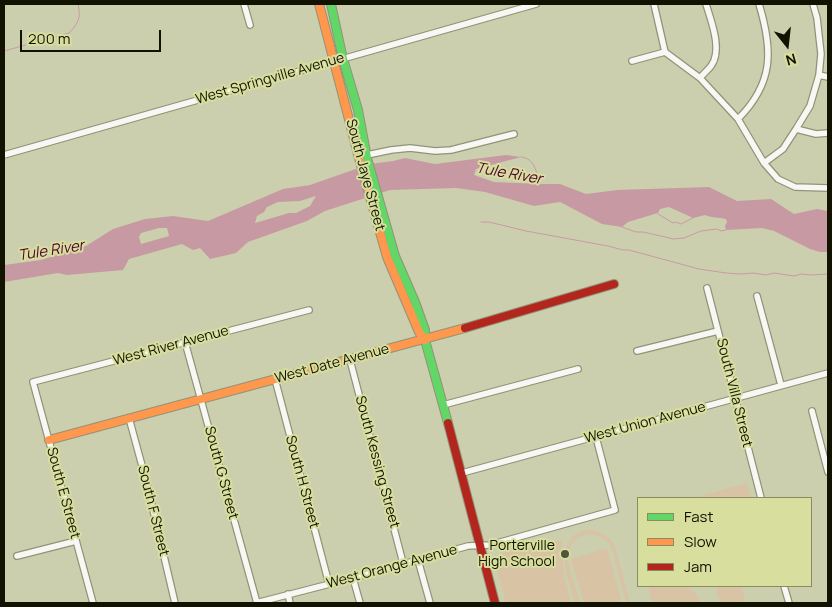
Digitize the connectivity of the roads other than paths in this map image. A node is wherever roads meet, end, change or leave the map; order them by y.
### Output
1 (244, 4) edge
2 (319, 4) edge
3 (331, 4) edge
4 (536, 4) edge
5 (654, 4) edge
6 (706, 4) edge
7 (760, 4) edge
8 (813, 4) edge
9 (250, 26) dead end
10 (665, 52) junction
11 (339, 60) junction
12 (632, 60) dead end
13 (819, 75) junction
14 (828, 77) edge
15 (700, 78) junction
16 (738, 119) junction
17 (796, 129) junction
18 (828, 133) edge
19 (514, 134) dead end
20 (4, 155) edge
21 (364, 157) junction
22 (764, 163) junction
23 (828, 188) edge
24 (614, 284) dead end
25 (707, 288) dead end
26 (757, 296) dead end
27 (309, 310) dead end
28 (718, 331) junction
29 (425, 340) junction
30 (185, 342) junction
31 (637, 350) dead end
32 (350, 360) junction
33 (578, 368) dead end
34 (828, 373) edge
35 (276, 379) junction
36 (33, 382) joint
37 (781, 386) junction
38 (201, 399) junction
39 (735, 399) junction
40 (443, 405) junction
41 (812, 411) dead end
42 (129, 418) junction
43 (596, 437) junction
44 (49, 440) junction
45 (828, 472) edge
46 (462, 473) junction
47 (761, 497) edge
48 (76, 541) junction
49 (480, 546) junction
50 (17, 556) dead end
51 (418, 560) junction
52 (404, 563) junction
53 (353, 578) junction
54 (329, 584) junction
55 (784, 587) edge
56 (288, 594) junction
57 (93, 603) edge
58 (175, 603) edge
59 (256, 603) edge
60 (290, 603) edge
61 (360, 603) edge
62 (430, 603) edge
63 (495, 603) edge
64 (789, 603) edge

1 - 9 street
2 - 11 street, South Jaye Street
3 - 11 street, South Jaye Street
4 - 11 street, West Springville Avenue
5 - 10 street
6 - 15 street
7 - 16 street
8 - 13 street
10 - 12 street
10 - 15 street
11 - 20 street, West Springville Avenue
11 - 21 street, South Jaye Street
13 - 14 street
13 - 17 street
15 - 16 street
16 - 22 street
17 - 18 street
17 - 22 street
19 - 21 street
21 - 29 street, South Jaye Street
22 - 23 street
24 - 29 street, West Date Avenue
25 - 28 street, South Villa Street
26 - 37 street
27 - 30 street, West River Avenue
28 - 31 street
28 - 39 street, South Villa Street
29 - 32 street, West Date Avenue
29 - 40 street, South Jaye Street
30 - 36 street, West River Avenue
30 - 38 street, South G Street
32 - 35 street, West Date Avenue
32 - 52 street, South Kessing Street
33 - 40 street
34 - 37 street, West Union Avenue
35 - 38 street, West Date Avenue
35 - 54 street, South H Street
36 - 44 street, South E Street
37 - 39 street, West Union Avenue
38 - 42 street, West Date Avenue
38 - 59 street, South G Street
39 - 43 street, West Union Avenue
39 - 47 street, South Villa Street
40 - 46 street, South Jaye Street
41 - 45 street
42 - 44 street, West Date Avenue
42 - 58 street, South F Street
43 - 46 street, West Union Avenue
43 - 49 street, West Orange Avenue
44 - 48 street, South E Street
46 - 49 street, South Jaye Street
48 - 50 street
48 - 57 street, South E Street
49 - 51 street, West Orange Avenue
49 - 63 street, South Jaye Street
51 - 52 street, West Orange Avenue
51 - 62 street
52 - 53 street, West Orange Avenue
53 - 54 street, West Orange Avenue
53 - 61 street
54 - 56 street, West Orange Avenue
55 - 64 street
56 - 59 street, West Orange Avenue
56 - 60 street

